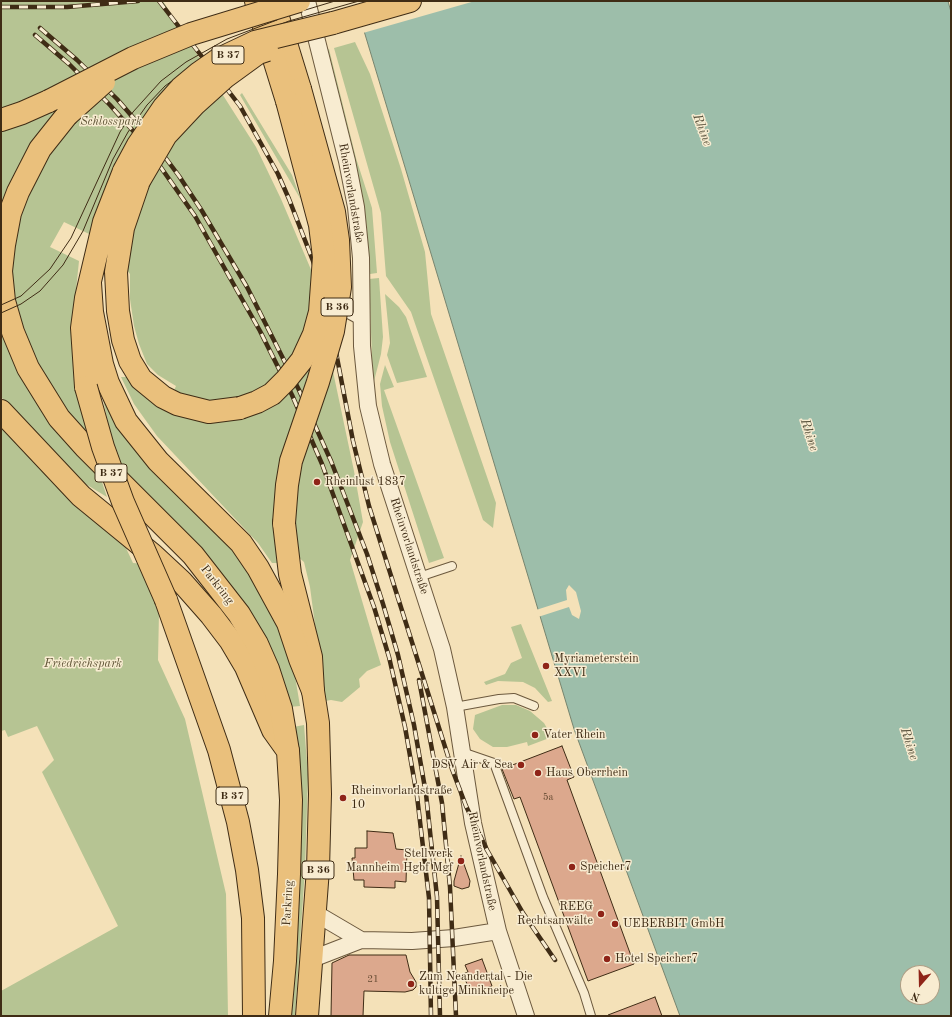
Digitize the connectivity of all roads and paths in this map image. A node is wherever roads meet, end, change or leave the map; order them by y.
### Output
1 (256, 1) edge
2 (273, 1) edge
3 (299, 1) edge
4 (308, 1) edge
5 (410, 1) edge
6 (133, 58) junction
7 (294, 95) junction
8 (3, 120) edge
9 (132, 176) junction
10 (91, 276) junction
11 (334, 287) dead end
12 (362, 321) junction
13 (1, 411) edge
14 (452, 566) dead end
15 (419, 578) junction
16 (316, 706) junction
17 (534, 706) dead end
18 (454, 707) junction
19 (276, 720) junction
20 (462, 752) junction
21 (315, 913) junction
22 (498, 931) junction
23 (361, 940) junction
24 (312, 959) junction
25 (254, 1016) edge
26 (280, 1016) edge
27 (307, 1016) edge
28 (526, 1016) edge
29 (591, 1016) edge

1 - 7 main road, B 36
2 - 7 main road, B 36
3 - 6 main road, B 37, bridge
4 - 12 street, Rheinvorlandstraße
5 - 9 main road, B 37, bridge
6 - 8 main road, bridge
6 - 19 main road, Parkring / B 37, bridge
7 - 9 main road, B 36, bridge
7 - 16 main road, B 36, bridge
9 - 10 main road, B 37
10 - 16 main road
10 - 25 main road, B 37, bridge
11 - 12 lane
12 - 15 street, Rheinvorlandstraße
13 - 19 main road
14 - 15 lane
15 - 18 street, Rheinvorlandstraße
16 - 21 main road, B 36
17 - 18 lane
18 - 20 street, Rheinvorlandstraße
19 - 26 main road, Parkring / B 37
20 - 22 street, Rheinvorlandstraße
20 - 29 lane
21 - 23 street
21 - 24 main road, B 36
22 - 23 street
22 - 28 street, Rheinvorlandstraße
23 - 24 street
24 - 27 main road, B 36

